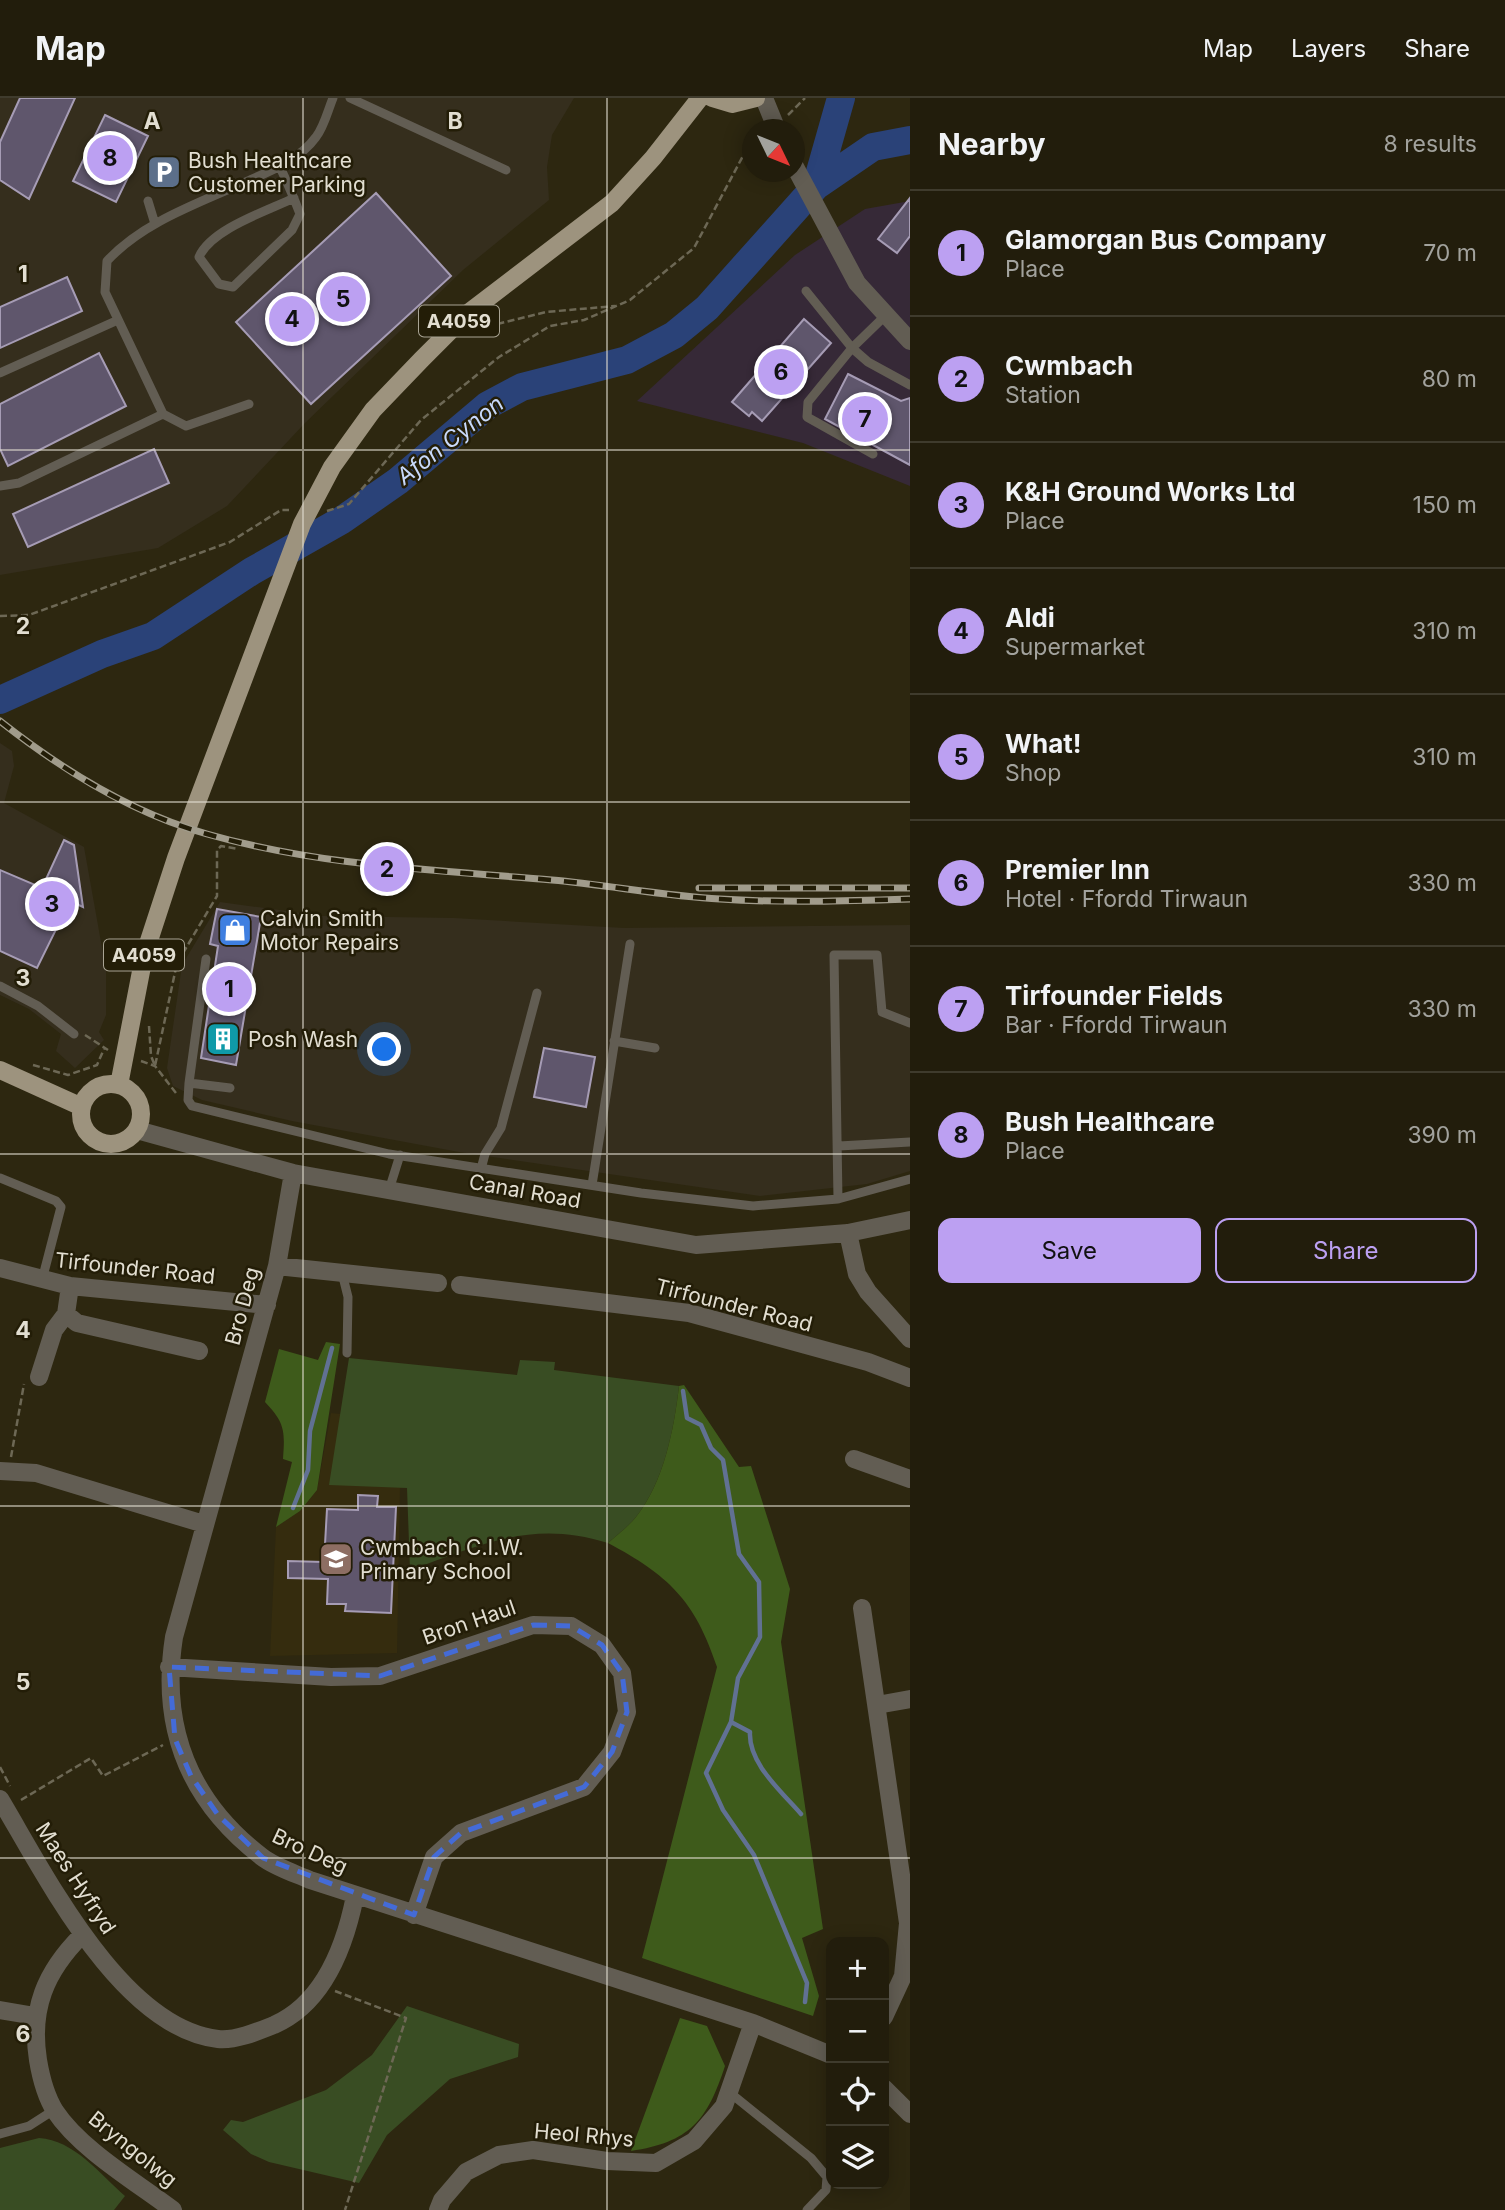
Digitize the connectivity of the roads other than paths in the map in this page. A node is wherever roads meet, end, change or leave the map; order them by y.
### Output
1 (333, 98) edge
2 (351, 98) edge
3 (699, 98) edge
4 (712, 98) edge
5 (756, 98) edge
6 (764, 98) edge
7 (773, 119) edge
8 (280, 167) junction
9 (506, 170) dead end
10 (802, 182) edge
11 (294, 198) junction
12 (148, 201) dead end
13 (155, 224) junction
14 (806, 291) dead end
15 (886, 315) junction
16 (118, 320) junction
17 (910, 341) edge
18 (852, 348) junction
19 (0, 373) edge
20 (910, 385) edge
21 (249, 404) dead end
22 (163, 414) junction
23 (873, 454) dead end
24 (0, 486) edge
25 (630, 944) dead end
26 (206, 959) dead end
27 (0, 986) edge
28 (537, 993) dead end
29 (910, 1023) edge
30 (74, 1034) dead end
31 (614, 1041) junction
32 (655, 1048) dead end
33 (0, 1070) edge
34 (189, 1083) junction
35 (119, 1085) junction
36 (230, 1088) dead end
37 (82, 1107) junction
38 (137, 1130) junction
39 (839, 1142) junction
40 (910, 1142) edge
41 (400, 1155) junction
42 (481, 1169) junction
43 (293, 1173) junction
44 (0, 1178) edge
45 (910, 1179) edge
46 (592, 1185) junction
47 (389, 1190) junction
48 (838, 1199) junction
49 (910, 1220) edge
50 (848, 1233) junction
51 (277, 1266) junction
52 (0, 1268) edge
53 (342, 1273) junction
54 (42, 1280) junction
55 (438, 1283) dead end
56 (460, 1285) dead end
57 (70, 1286) junction
58 (267, 1305) junction
59 (66, 1314) junction
60 (910, 1339) edge
61 (199, 1351) dead end
62 (347, 1353) dead end
63 (39, 1377) road end
64 (910, 1378) edge
65 (854, 1459) dead end
66 (4, 1471) edge
67 (910, 1479) edge
68 (204, 1524) junction
69 (862, 1608) dead end
70 (169, 1667) junction
71 (910, 1699) edge
72 (877, 1705) junction
73 (0, 1799) edge
74 (355, 1896) junction
75 (414, 1915) junction
76 (82, 1936) junction
77 (889, 2006) edge
78 (0, 2010) edge
79 (35, 2016) junction
80 (753, 2023) junction
81 (826, 2053) edge
82 (729, 2092) junction
83 (889, 2093) edge
84 (54, 2110) junction
85 (910, 2114) edge
86 (0, 2134) edge
87 (173, 2210) edge
88 (438, 2210) edge
89 (807, 2210) edge

1 - 8 lane
2 - 9 lane
3 - 35 main road, A4059
4 - 5 main road
6 - 7 street
8 - 11 lane
8 - 13 lane
10 - 15 street
11 - 11 lane
12 - 13 lane
13 - 16 lane
14 - 18 lane
15 - 17 street
15 - 18 lane
16 - 19 lane
16 - 22 lane
18 - 20 lane
18 - 23 lane
21 - 22 lane
22 - 24 lane
25 - 31 lane
26 - 34 lane
27 - 30 lane
28 - 42 lane
29 - 39 lane
31 - 32 lane
31 - 46 lane
33 - 37 main road
34 - 36 lane
34 - 41 lane
35 - 37 main road
35 - 38 main road
37 - 38 main road
38 - 43 street, Canal Road
39 - 40 lane
39 - 48 lane
41 - 42 lane
41 - 47 lane
42 - 46 lane
43 - 47 street, Canal Road
43 - 51 street, Bro Deg
44 - 54 lane
45 - 48 lane
46 - 48 lane
47 - 50 street, Canal Road
49 - 50 street, Canal Road
50 - 60 street
51 - 53 street
51 - 58 street, Bro Deg
52 - 54 street, Tirfounder Road
53 - 55 street
53 - 62 lane
54 - 57 street, Tirfounder Road
56 - 64 street, Tirfounder Road
57 - 58 street, Tirfounder Road
57 - 59 street
58 - 68 street, Bro Deg
59 - 61 street
59 - 63 street
65 - 67 street
66 - 68 street
68 - 70 street, Bro Deg
69 - 72 street
70 - 74 street, Bro Deg
70 - 75 street, Bron Haul
71 - 72 street
72 - 77 street
73 - 76 street, Maes Hyfryd
74 - 75 street, Bro Deg
74 - 76 street, Maes Hyfryd
75 - 80 street, Bro Deg
76 - 79 street, Bryngolwg
78 - 79 street
79 - 84 street, Bryngolwg
80 - 81 street, Bro Deg
80 - 82 street, Heol Rhys
82 - 88 street, Heol Rhys
82 - 89 lane
83 - 85 street
84 - 86 lane
84 - 87 street, Bryngolwg

